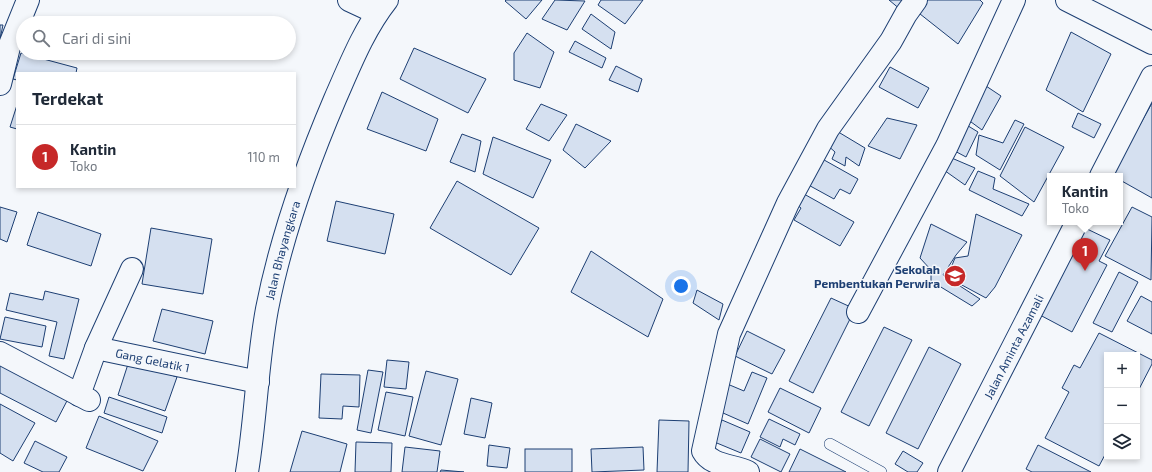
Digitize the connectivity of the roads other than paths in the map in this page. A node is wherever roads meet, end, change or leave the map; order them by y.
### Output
1 (28, 0) edge
2 (349, 0) edge
3 (916, 0) edge
4 (1014, 0) edge
5 (1067, 0) edge
6 (382, 6) edge
7 (22, 16) edge
8 (16, 30) edge
9 (1152, 43) edge
10 (1152, 77) edge
11 (0, 84) edge
12 (1103, 173) edge
13 (1075, 225) edge
14 (132, 269) dead end
15 (858, 312) dead end
16 (96, 348) junction
17 (0, 353) edge
18 (258, 382) junction
19 (830, 444) dead end
20 (247, 472) edge
21 (748, 472) edge
22 (881, 472) edge
23 (949, 472) edge

1 - 7 main road
2 - 6 main road
3 - 21 main road
4 - 15 main road
5 - 9 main road
6 - 18 main road, Jalan Bhayangkara
8 - 11 main road
10 - 12 main road
13 - 23 main road, Jalan Aminta Azamali
14 - 16 main road
16 - 17 main road
16 - 18 main road, Gang Gelatik 1
18 - 20 main road, Jalan Bhayangkara
19 - 22 lane

